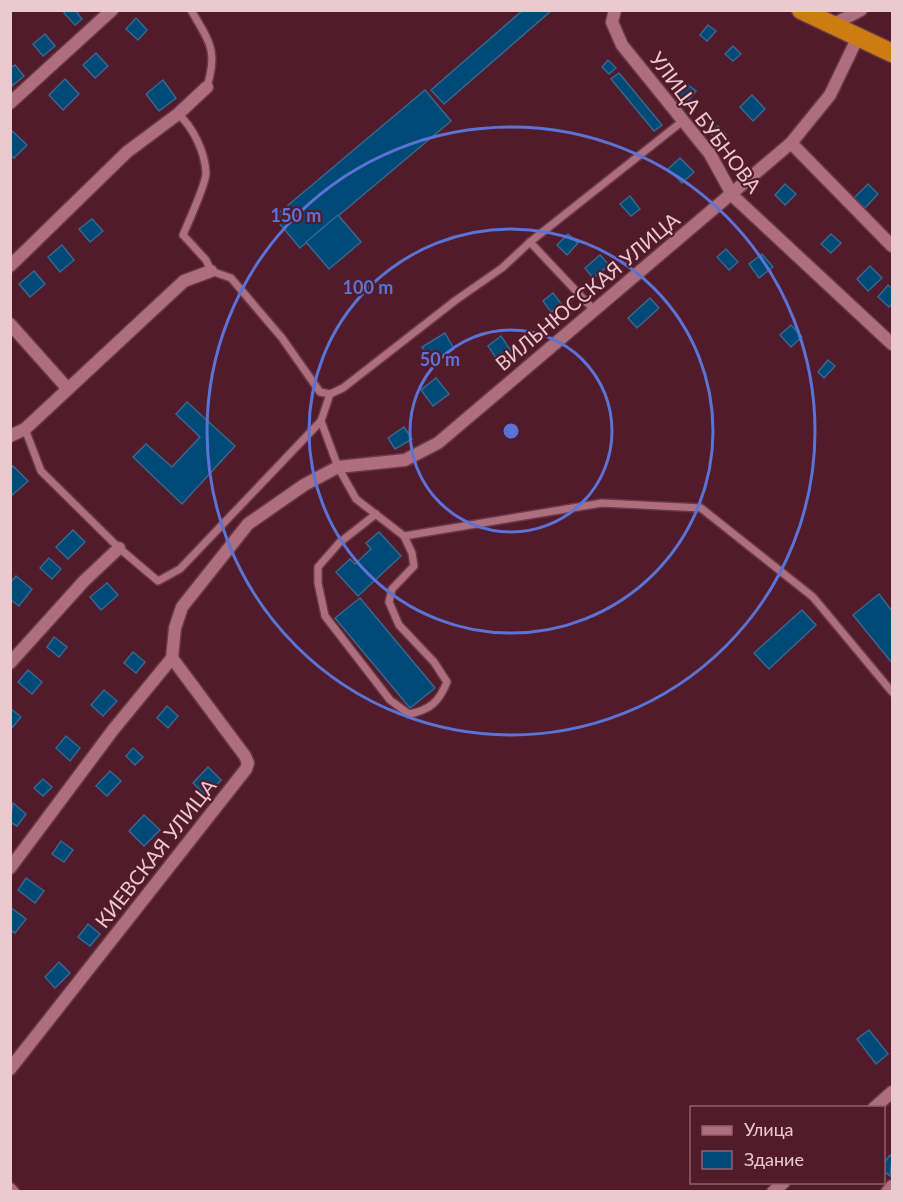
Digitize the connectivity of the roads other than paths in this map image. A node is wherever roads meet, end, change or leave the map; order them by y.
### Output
1 (112, 10) edge
2 (191, 10) edge
3 (615, 10) edge
4 (801, 10) edge
5 (861, 10) edge
6 (832, 25) junction
7 (858, 37) junction
8 (892, 53) edge
9 (207, 87) joint
10 (10, 103) edge
11 (178, 114) junction
12 (684, 120) junction
13 (791, 143) junction
14 (733, 195) junction
15 (530, 242) junction
16 (892, 246) edge
17 (10, 266) edge
18 (211, 271) junction
19 (594, 309) junction
20 (10, 324) edge
21 (892, 344) edge
22 (68, 389) junction
23 (330, 394) junction
24 (321, 421) junction
25 (25, 429) junction
26 (10, 436) edge
27 (339, 467) junction
28 (376, 514) junction
29 (404, 536) junction
30 (119, 548) junction
31 (172, 658) junction
32 (10, 663) edge
33 (892, 692) edge
34 (10, 868) edge
35 (10, 1069) edge
36 (892, 1092) edge
37 (875, 1106) edge
38 (892, 1186) edge
39 (887, 1191) edge

1 - 10 street
2 - 9 lane
3 - 12 street, УЛИЦА БУБНОВА
4 - 6 highway
5 - 6 street
6 - 7 highway
7 - 8 highway
7 - 13 street, ВИЛЬНЮССКАЯ УЛИЦА
9 - 11 street
11 - 17 street
11 - 18 lane
12 - 14 street, УЛИЦА БУБНОВА
12 - 15 lane
13 - 14 street, ВИЛЬНЮССКАЯ УЛИЦА
13 - 16 street
14 - 19 street, ВИЛЬНЮССКАЯ УЛИЦА
14 - 21 street, УЛИЦА БУБНОВА
15 - 19 lane
15 - 23 lane
18 - 22 street
18 - 23 lane
19 - 27 street, ВИЛЬНЮССКАЯ УЛИЦА
20 - 22 street
22 - 25 street
23 - 24 lane
24 - 27 lane
24 - 30 lane
25 - 26 street
25 - 30 lane
27 - 28 lane
27 - 31 street, ВИЛЬНЮССКАЯ УЛИЦА
28 - 29 lane
28 - 29 lane
29 - 33 lane
30 - 32 street
31 - 34 street
31 - 35 street, КИЕВСКАЯ УЛИЦА
36 - 37 street
38 - 39 street

